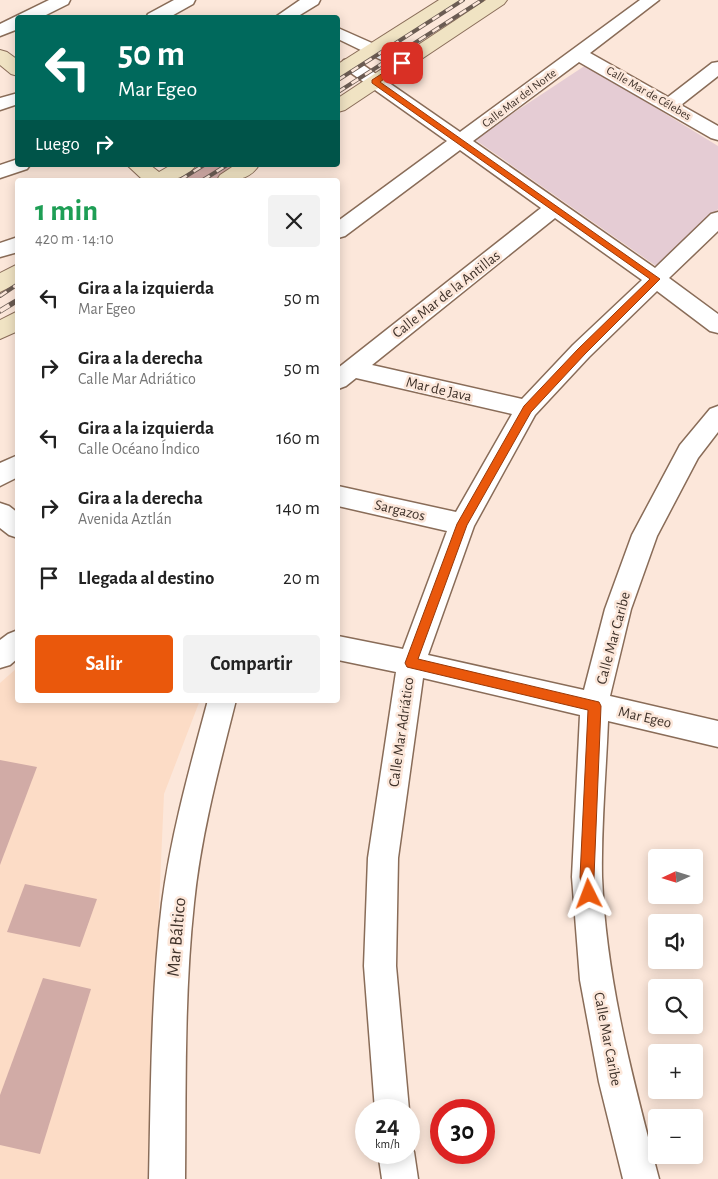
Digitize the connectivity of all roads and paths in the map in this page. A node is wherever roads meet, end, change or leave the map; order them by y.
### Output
1 (62, 0) edge
2 (187, 0) edge
3 (312, 0) edge
4 (451, 0) edge
5 (498, 0) edge
6 (652, 0) edge
7 (32, 15) edge
8 (160, 15) edge
9 (293, 15) edge
10 (15, 24) edge
11 (0, 31) edge
12 (340, 34) edge
13 (373, 49) junction
14 (579, 54) junction
15 (0, 56) edge
16 (402, 63) junction
17 (718, 67) edge
18 (15, 68) edge
19 (344, 68) edge
20 (374, 82) junction
21 (15, 99) edge
22 (0, 104) edge
23 (340, 105) edge
24 (670, 105) junction
25 (718, 134) edge
26 (460, 142) junction
27 (15, 167) edge
28 (140, 167) edge
29 (183, 167) edge
30 (246, 167) edge
31 (0, 172) edge
32 (153, 178) edge
33 (164, 178) edge
34 (230, 178) edge
35 (554, 208) junction
36 (718, 219) edge
37 (340, 230) edge
38 (15, 245) edge
39 (0, 250) edge
40 (15, 274) edge
41 (656, 279) junction
42 (0, 284) edge
43 (15, 322) edge
44 (718, 325) edge
45 (0, 331) edge
46 (344, 375) edge
47 (527, 409) junction
48 (718, 415) edge
49 (15, 466) edge
50 (0, 476) edge
51 (340, 496) edge
52 (0, 513) edge
53 (462, 524) junction
54 (15, 526) edge
55 (15, 644) edge
56 (340, 648) edge
57 (0, 656) edge
58 (411, 663) junction
59 (221, 703) edge
60 (594, 706) junction
61 (718, 734) edge
62 (391, 1099) edge
63 (398, 1164) edge
64 (167, 1179) edge
65 (400, 1179) edge
66 (641, 1179) edge

1 - 7 street
2 - 8 street
3 - 9 street
4 - 13 main road
5 - 16 main road
6 - 14 street, Calle Mar del Norte
10 - 11 street
12 - 13 street
13 - 16 street
13 - 19 main road
14 - 24 street, Calle Mar de Célebes
14 - 26 street, Calle Mar del Norte
15 - 18 main road
16 - 20 main road
17 - 24 street
19 - 20 street
20 - 23 main road
20 - 26 street
21 - 22 street
24 - 25 street, Calle Mar de Célebes
26 - 35 street
26 - 37 street, Calle Mar del Norte
27 - 31 street
28 - 32 main road
29 - 33 main road
30 - 34 main road
35 - 41 street
35 - 46 street, Calle Mar de la Antillas
36 - 41 street, Calle Mar Adriático
38 - 39 street
40 - 42 main road
41 - 44 street
41 - 47 street, Calle Mar Adriático
43 - 45 main road
46 - 47 street, Mar de Java
47 - 53 street, Calle Mar Adriático
48 - 60 street, Calle Mar Caribe
49 - 50 street
51 - 53 street, Sargazos
52 - 54 street
53 - 58 street, Calle Mar Adriático
55 - 57 street
56 - 58 street, Mar Egeo
58 - 60 street, Mar Egeo
58 - 62 street, Calle Mar Adriático
59 - 64 street, Mar Báltico
60 - 61 street, Mar Egeo
60 - 66 street, Calle Mar Caribe
63 - 65 street

